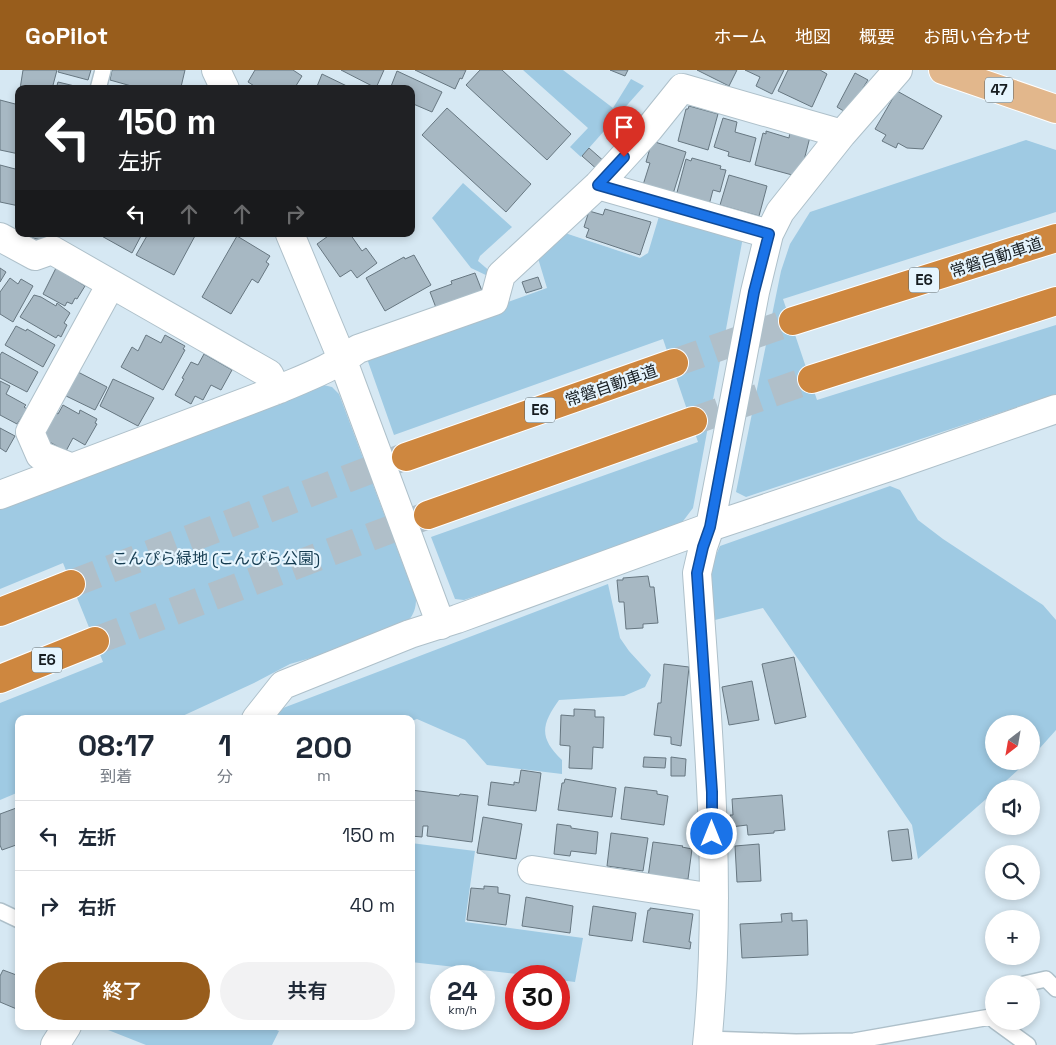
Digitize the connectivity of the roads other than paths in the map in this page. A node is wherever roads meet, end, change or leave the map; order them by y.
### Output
1 (103, 70) edge
2 (216, 70) edge
3 (898, 70) edge
4 (943, 70) edge
5 (99, 85) edge
6 (223, 85) edge
7 (1056, 109) edge
8 (842, 134) junction
9 (598, 185) junction
10 (769, 234) junction
11 (0, 237) edge
12 (291, 237) edge
13 (1056, 238) edge
14 (54, 242) edge
15 (111, 284) junction
16 (1056, 301) edge
17 (793, 321) tunnel mouth
18 (343, 361) junction
19 (674, 363) tunnel mouth
20 (812, 379) tunnel mouth
21 (277, 390) junction
22 (1056, 409) edge
23 (693, 421) tunnel mouth
24 (406, 457) tunnel mouth
25 (70, 467) junction
26 (0, 494) edge
27 (428, 515) tunnel mouth
28 (710, 527) junction
29 (71, 584) tunnel mouth
30 (0, 612) edge
31 (441, 625) junction
32 (95, 641) tunnel mouth
33 (0, 679) edge
34 (259, 715) edge
35 (532, 870) dead end
36 (714, 898) junction
37 (0, 911) edge
38 (15, 918) edge
39 (1040, 980) edge
40 (1056, 989) edge
41 (985, 1019) edge
42 (64, 1030) edge
43 (1009, 1030) edge
44 (707, 1042) edge
45 (55, 1045) edge
46 (1028, 1045) edge

1 - 5 lane
2 - 6 street
3 - 8 street
4 - 7 main road, 47
8 - 9 street
8 - 10 street
9 - 10 street
9 - 18 street
10 - 28 street
11 - 14 street
12 - 18 street
13 - 17 highway, 常磐自動車道 / E6
14 - 15 street
15 - 21 street
15 - 25 street
16 - 20 highway
18 - 21 street
18 - 31 street
19 - 24 highway, 常磐自動車道 / E6
21 - 25 street
22 - 28 street
23 - 27 highway
25 - 26 street
28 - 31 street
28 - 36 street
29 - 30 highway
31 - 34 street
32 - 33 highway, E6
35 - 36 street
36 - 44 street
37 - 38 lane
39 - 40 lane
41 - 44 lane
42 - 45 street
43 - 46 lane

